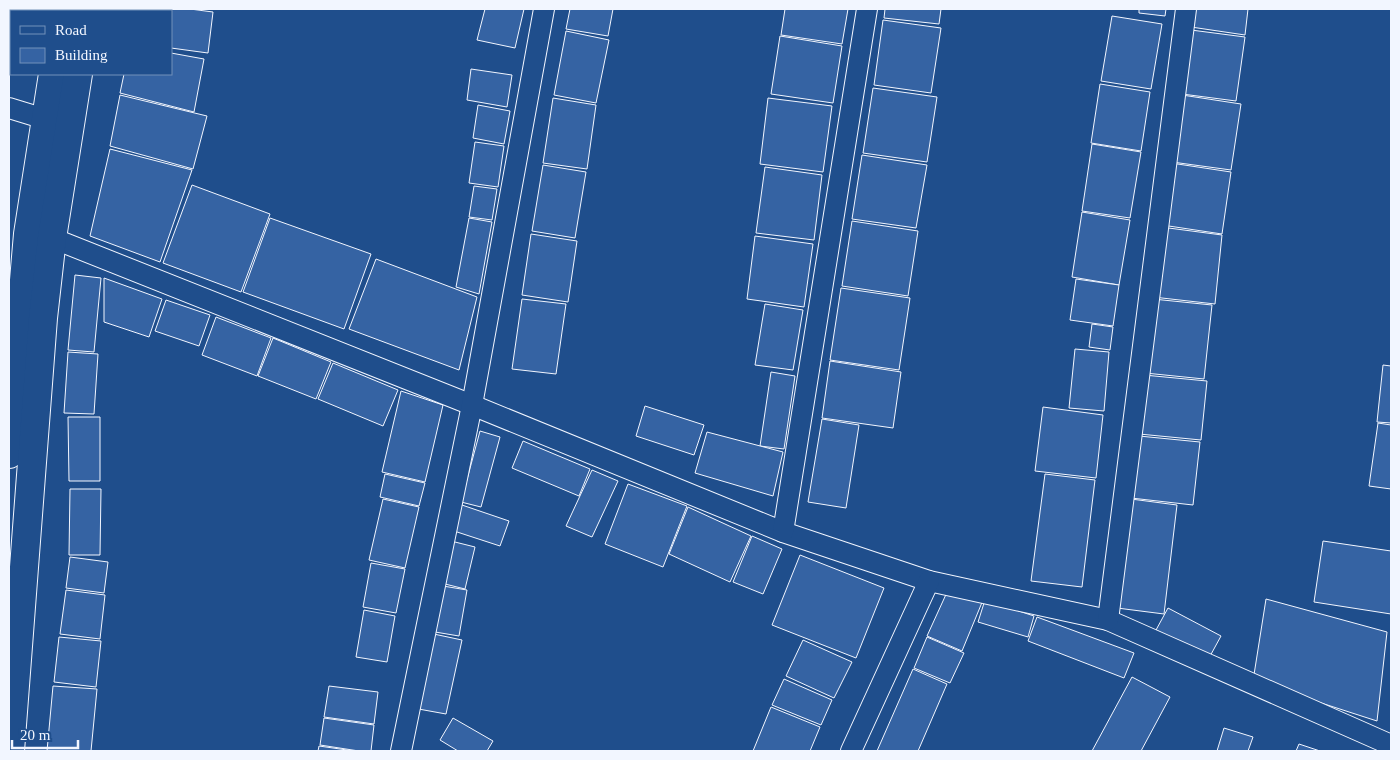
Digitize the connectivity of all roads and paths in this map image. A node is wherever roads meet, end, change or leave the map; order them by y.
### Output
1 (544, 9) edge
2 (867, 9) edge
3 (1186, 9) edge
4 (53, 75) edge
5 (78, 75) edge
6 (9, 108) edge
7 (45, 119) junction
8 (52, 238) junction
9 (472, 405) junction
10 (9, 454) edge
11 (782, 532) junction
12 (929, 581) junction
13 (1108, 620) junction
14 (1391, 741) edge
15 (10, 751) edge
16 (400, 751) edge
17 (851, 751) edge

1 - 9 street
2 - 11 street
3 - 13 street
4 - 7 main road
5 - 8 main road
6 - 7 street
7 - 10 main road
8 - 9 street
8 - 15 main road
9 - 11 street
9 - 16 street
11 - 12 street
12 - 13 street
12 - 17 street
13 - 14 street

